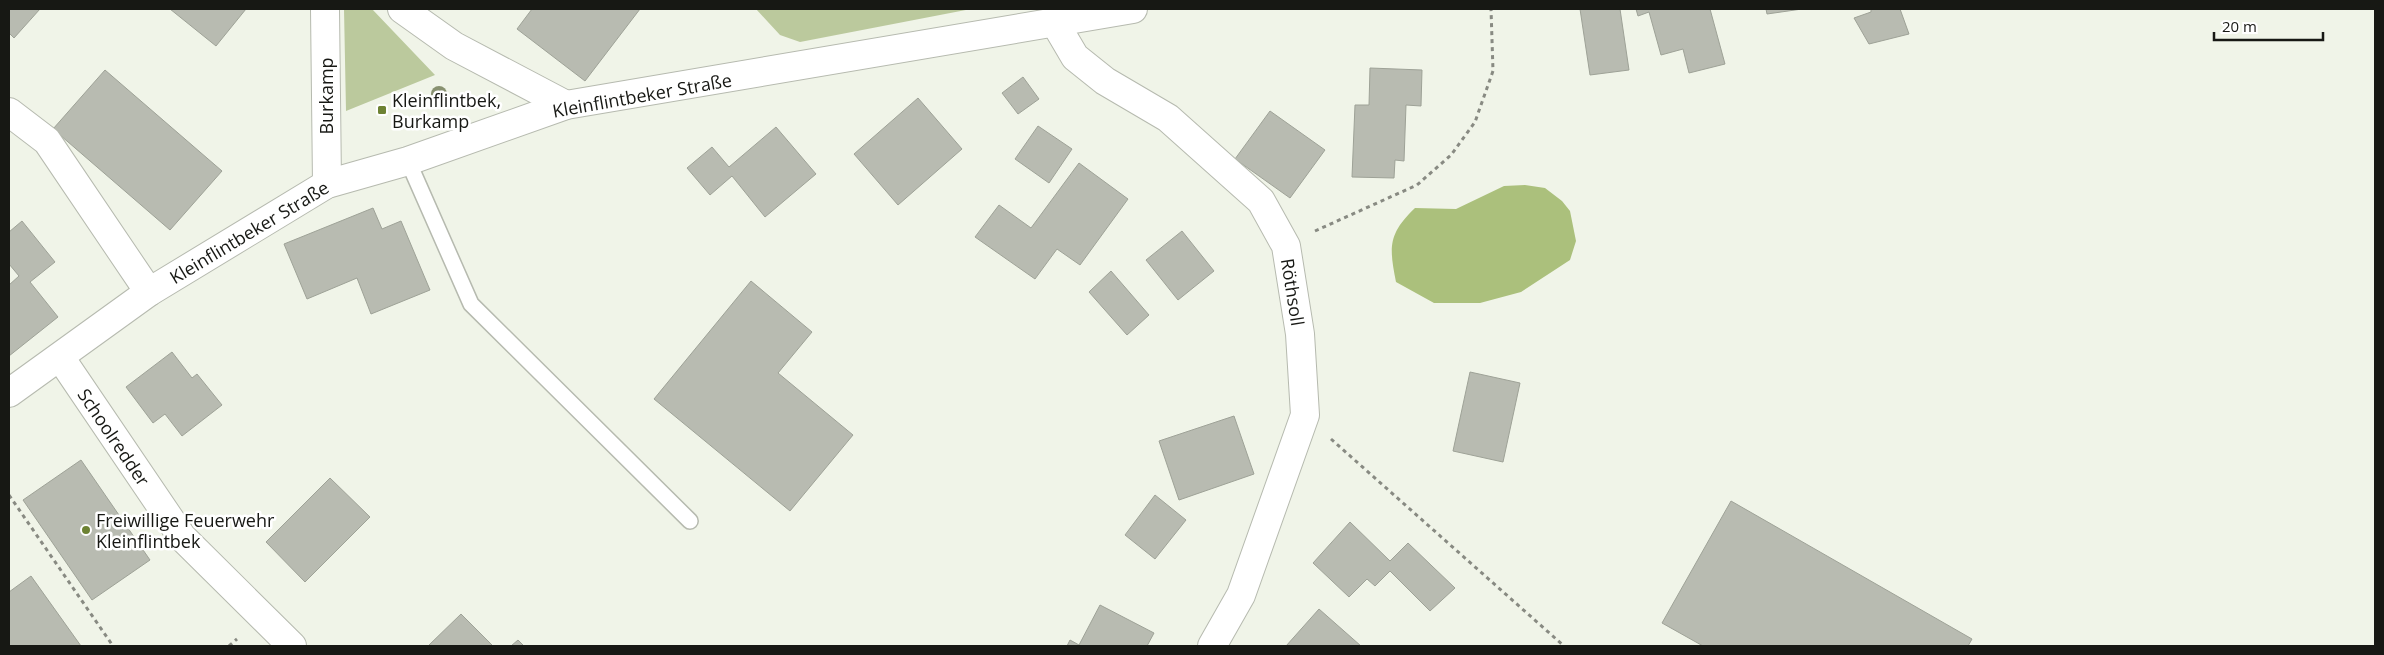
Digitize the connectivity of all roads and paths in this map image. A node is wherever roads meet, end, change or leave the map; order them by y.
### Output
1 (325, 9) edge
2 (402, 9) edge
3 (1133, 9) edge
4 (1492, 9) edge
5 (1055, 23) junction
6 (566, 105) junction
7 (9, 112) edge
8 (408, 161) junction
9 (327, 184) junction
10 (1286, 246) junction
11 (149, 292) junction
12 (60, 357) junction
13 (9, 393) edge
14 (1305, 415) junction
15 (9, 495) edge
16 (690, 521) dead end
17 (113, 646) edge
18 (292, 646) edge
19 (1212, 646) edge
20 (1564, 646) edge

1 - 9 street, Burkamp
2 - 6 street
3 - 5 street, Kleinflintbeker Straße
4 - 10 path
5 - 6 street, Kleinflintbeker Straße
5 - 10 street, Röthsoll
6 - 8 street, Kleinflintbeker Straße
7 - 11 street
8 - 9 street, Kleinflintbeker Straße
8 - 16 lane
9 - 11 street, Kleinflintbeker Straße
10 - 14 street, Röthsoll
11 - 12 street, Kleinflintbeker Straße
12 - 13 street, Kleinflintbeker Straße
12 - 18 street, Schoolredder
14 - 19 street, Röthsoll
14 - 20 path
15 - 17 path

